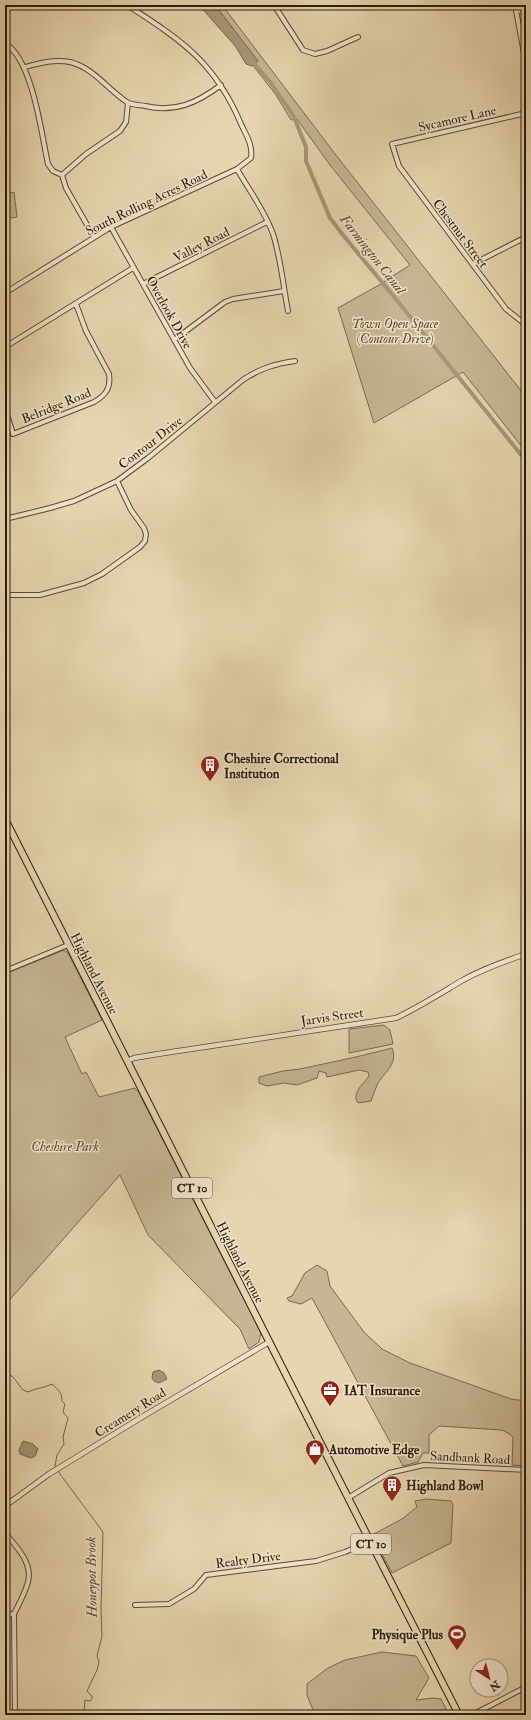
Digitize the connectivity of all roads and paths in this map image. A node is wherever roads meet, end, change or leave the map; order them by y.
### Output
1 (127, 5) edge
2 (274, 5) edge
3 (515, 5) edge
4 (526, 10) edge
5 (516, 11) junction
6 (358, 37) dead end
7 (5, 43) edge
8 (526, 64) edge
9 (25, 67) junction
10 (221, 86) junction
11 (128, 103) junction
12 (526, 113) edge
13 (392, 144) joint
14 (237, 169) junction
15 (62, 175) junction
16 (267, 222) junction
17 (111, 228) junction
18 (94, 237) junction
19 (526, 237) edge
20 (472, 264) junction
21 (133, 268) junction
22 (143, 284) junction
23 (284, 291) junction
24 (5, 292) edge
25 (76, 304) junction
26 (288, 311) dead end
27 (526, 325) edge
28 (174, 340) junction
29 (5, 347) edge
30 (296, 361) dead end
31 (215, 402) junction
32 (5, 408) edge
33 (117, 481) junction
34 (5, 519) edge
35 (5, 595) edge
36 (5, 819) edge
37 (68, 945) junction
38 (526, 954) edge
39 (5, 971) edge
40 (127, 1061) junction
41 (269, 1342) junction
42 (526, 1470) edge
43 (348, 1498) junction
44 (5, 1505) edge
45 (5, 1533) edge
46 (370, 1541) junction
47 (135, 1605) dead end
48 (14, 1614) junction
49 (5, 1615) edge
50 (526, 1687) edge
51 (15, 1715) edge
52 (459, 1715) edge
53 (472, 1715) edge

1 - 10 street, South Rolling Acres Road
2 - 6 street
3 - 5 street
4 - 5 street
5 - 8 street
7 - 9 street
9 - 11 street
9 - 15 street
10 - 11 street
10 - 14 street, South Rolling Acres Road
11 - 15 street
12 - 13 street, Sycamore Lane
13 - 20 street, Chestnut Street
14 - 16 street
14 - 17 street, South Rolling Acres Road
15 - 18 street
16 - 22 street, Valley Road
16 - 23 street
17 - 18 street, South Rolling Acres Road
17 - 21 street, Overlook Drive
18 - 24 street, South Rolling Acres Road
19 - 20 street
20 - 27 street, Chestnut Street
21 - 22 street, Overlook Drive
21 - 25 street
22 - 28 street, Overlook Drive
23 - 26 street
23 - 28 street
25 - 29 street
25 - 32 street, Belridge Road
28 - 31 street, Overlook Drive
30 - 31 street, Contour Drive
31 - 33 street, Contour Drive
33 - 34 street, Contour Drive
33 - 35 street
36 - 37 highway, Highland Avenue / CT 10
37 - 39 street
37 - 40 highway, Highland Avenue / CT 10
38 - 40 street, Jarvis Street
40 - 41 highway, Highland Avenue / CT 10
41 - 43 highway, Highland Avenue / CT 10
41 - 44 street, Creamery Road
42 - 43 street, Sandbank Road
43 - 46 highway, Highland Avenue / CT 10
45 - 48 street
46 - 47 street, Realty Drive
46 - 52 highway, Highland Avenue / CT 10
48 - 49 street
48 - 51 street
50 - 53 street

